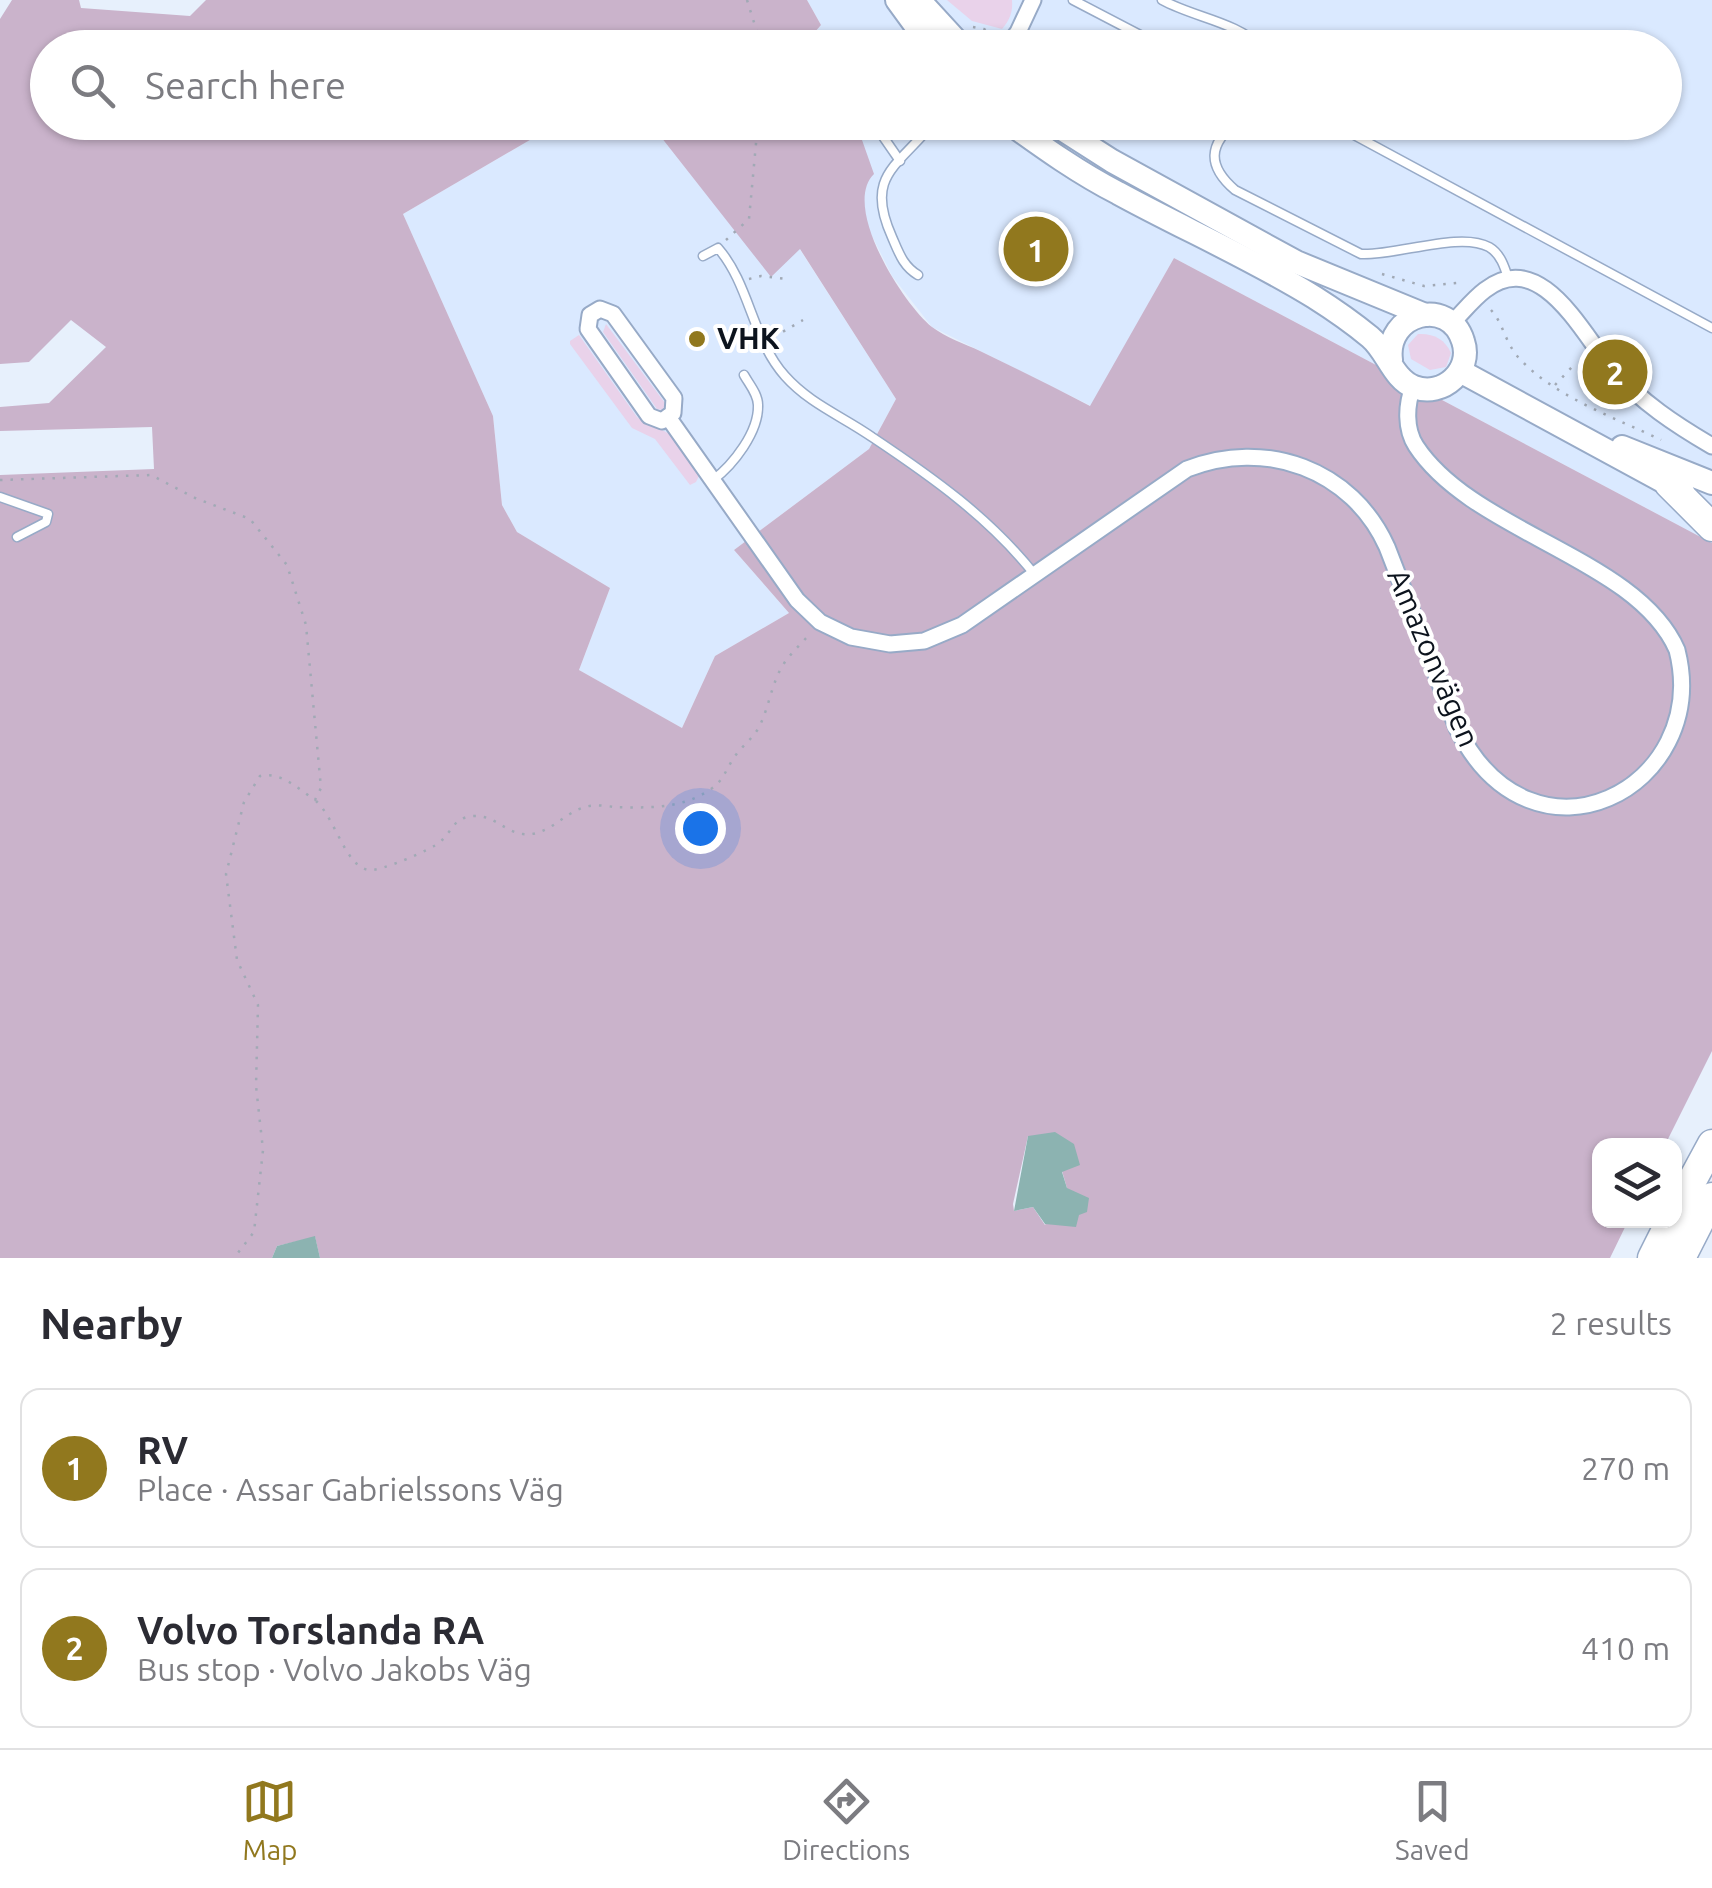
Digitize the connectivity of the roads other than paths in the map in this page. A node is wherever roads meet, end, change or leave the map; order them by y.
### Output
1 (897, 0) edge
2 (919, 0) edge
3 (1033, 0) edge
4 (1073, 0) edge
5 (1162, 0) edge
6 (919, 30) edge
7 (946, 30) edge
8 (1019, 30) edge
9 (1130, 30) edge
10 (1241, 30) edge
11 (886, 140) edge
12 (918, 140) edge
13 (1036, 140) edge
14 (1078, 140) edge
15 (1218, 140) edge
16 (1363, 140) edge
17 (900, 160) junction
18 (703, 256) dead end
19 (918, 275) dead end
20 (1509, 281) junction
21 (1425, 315) junction
22 (1452, 323) junction
23 (1712, 328) edge
24 (1391, 360) junction
25 (1460, 371) junction
26 (744, 375) dead end
27 (1413, 387) junction
28 (668, 417) junction
29 (1571, 432) junction
30 (1712, 446) edge
31 (712, 480) junction
32 (1712, 483) edge
33 (1668, 484) junction
34 (0, 498) edge
35 (1712, 508) edge
36 (1712, 527) edge
37 (17, 536) dead end
38 (1036, 575) junction
39 (1712, 1144) edge
40 (1712, 1197) edge
41 (1682, 1200) edge
42 (1667, 1228) edge
43 (1652, 1258) edge
44 (1681, 1258) edge

1 - 6 street
2 - 7 street
3 - 8 street
4 - 9 lane
5 - 10 lane
11 - 17 lane
12 - 17 lane
13 - 24 street
14 - 21 street
15 - 20 lane
16 - 23 lane
17 - 19 lane
18 - 38 lane
20 - 22 street
20 - 30 street
21 - 22 street
21 - 24 street
22 - 25 street
24 - 27 street
25 - 27 street
25 - 29 street
26 - 31 lane
27 - 38 street, Amazonvägen
28 - 28 street, Amazonvägen
28 - 31 street, Amazonvägen
29 - 32 street
29 - 33 street
31 - 38 street, Amazonvägen
33 - 35 street
33 - 36 highway
34 - 37 lane
39 - 41 highway
40 - 44 highway
42 - 43 highway

